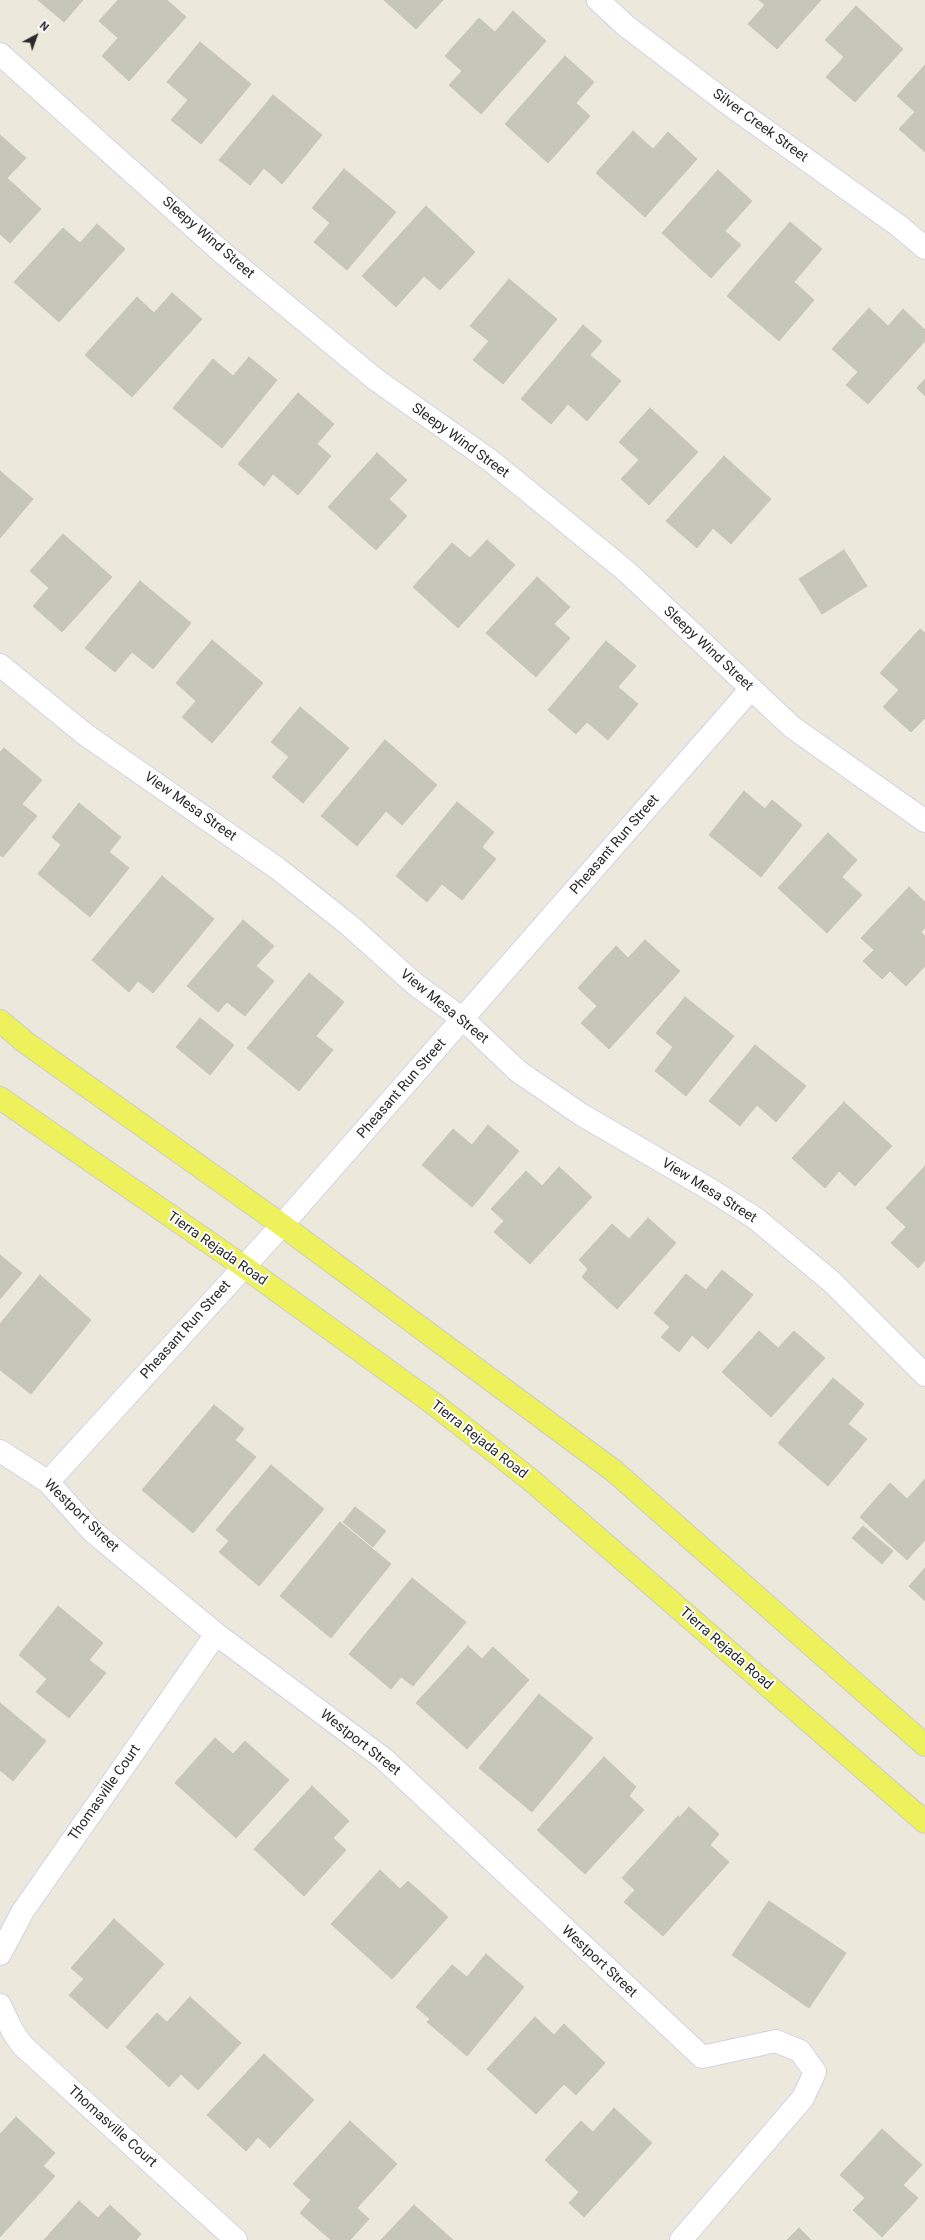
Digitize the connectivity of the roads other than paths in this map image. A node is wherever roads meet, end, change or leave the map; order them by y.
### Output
1 (598, 0) edge
2 (0, 54) edge
3 (925, 248) edge
4 (0, 665) edge
5 (750, 690) junction
6 (925, 821) edge
7 (463, 1019) junction
8 (0, 1021) edge
9 (0, 1098) edge
10 (282, 1225) junction
11 (244, 1266) junction
12 (925, 1375) edge
13 (0, 1451) edge
14 (48, 1482) junction
15 (216, 1634) junction
16 (925, 1744) edge
17 (925, 1822) edge
18 (0, 1954) edge
19 (0, 2005) edge
20 (236, 2240) edge
21 (680, 2240) edge

1 - 3 street, Silver Creek Street
2 - 5 street, Sleepy Wind Street
4 - 7 street, View Mesa Street
5 - 6 street, Sleepy Wind Street
5 - 7 street, Pheasant Run Street
7 - 10 street, Pheasant Run Street
7 - 12 street, View Mesa Street
8 - 10 main road
9 - 11 main road, Tierra Rejada Road
10 - 11 street, Pheasant Run Street
10 - 16 main road
11 - 14 street, Pheasant Run Street
11 - 17 main road, Tierra Rejada Road
13 - 14 street, Westport Street
14 - 15 street, Westport Street
15 - 18 street, Thomasville Court
15 - 21 street, Westport Street
19 - 20 street, Thomasville Court

